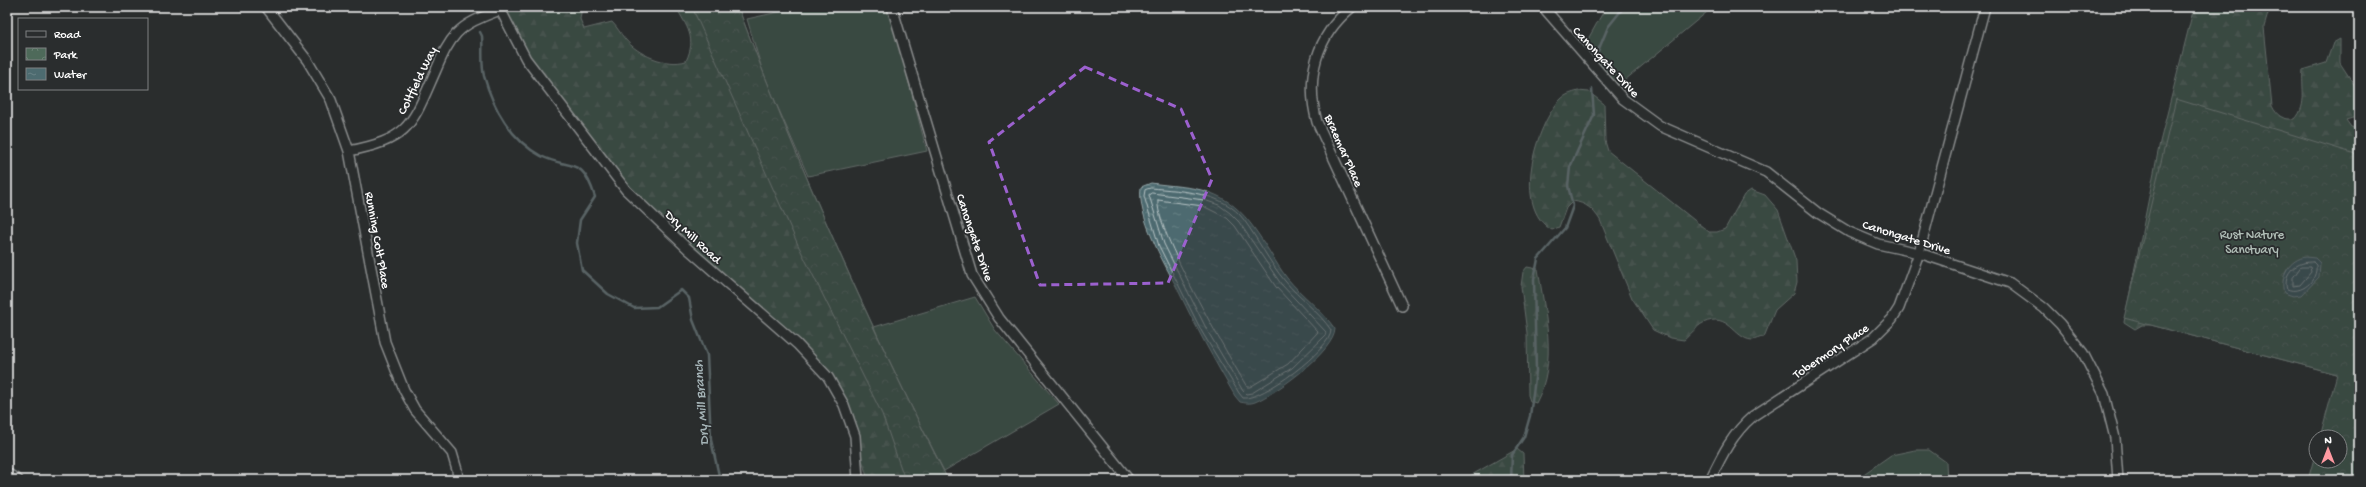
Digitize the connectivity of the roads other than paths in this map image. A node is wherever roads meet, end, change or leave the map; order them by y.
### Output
1 (266, 7) edge
2 (892, 7) edge
3 (1352, 7) edge
4 (1543, 7) edge
5 (1984, 7) edge
6 (499, 8) edge
7 (349, 151) junction
8 (1919, 253) junction
9 (1402, 306) dead end
10 (7, 473) edge
11 (18, 480) edge
12 (458, 480) edge
13 (858, 480) edge
14 (1129, 480) edge
15 (1710, 480) edge
16 (2118, 480) edge

1 - 7 street, Running Colt Place
2 - 14 street, Canongate Drive
3 - 9 street, Braemar Place
4 - 8 street, Canongate Drive
5 - 8 street, Tobermory Place
6 - 7 street, Coltfield Way
6 - 13 street, Dry Mill Road
7 - 12 street, Running Colt Place
8 - 15 street, Tobermory Place
8 - 16 street, Canongate Drive
10 - 11 street

